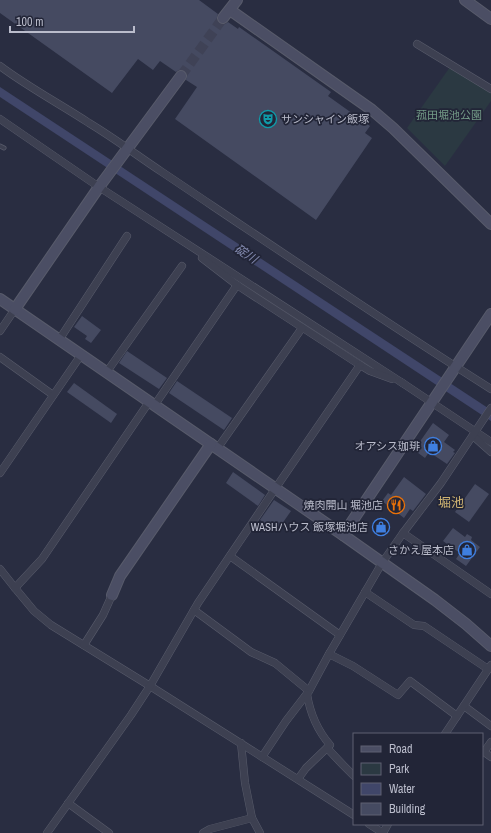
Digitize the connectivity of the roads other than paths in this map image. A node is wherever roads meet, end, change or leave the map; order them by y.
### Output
1 (237, 0) edge
2 (465, 0) edge
3 (230, 10) junction
4 (223, 18) tunnel mouth
5 (491, 19) edge
6 (417, 44) dead end
7 (0, 66) edge
8 (181, 76) tunnel mouth
9 (491, 89) edge
10 (0, 119) edge
11 (126, 150) junction
12 (100, 186) junction
13 (491, 224) edge
14 (167, 230) junction
15 (127, 236) dead end
16 (182, 266) dead end
17 (237, 286) junction
18 (0, 300) edge
19 (15, 309) junction
20 (491, 314) edge
21 (302, 328) junction
22 (0, 331) edge
23 (59, 340) junction
24 (81, 355) junction
25 (0, 357) edge
26 (360, 365) junction
27 (455, 368) junction
28 (106, 373) junction
29 (404, 384) junction
30 (491, 389) edge
31 (53, 395) junction
32 (432, 401) junction
33 (152, 404) junction
34 (491, 408) edge
35 (475, 432) junction
36 (491, 442) edge
37 (214, 447) junction
38 (491, 452) edge
39 (0, 473) edge
40 (275, 489) junction
41 (403, 533) junction
42 (343, 535) junction
43 (230, 556) junction
44 (382, 563) junction
45 (0, 569) edge
46 (15, 588) junction
47 (365, 592) junction
48 (491, 594) edge
49 (112, 595) joint
50 (194, 610) junction
51 (340, 635) junction
52 (84, 645) junction
53 (491, 646) edge
54 (329, 654) junction
55 (490, 667) edge
56 (150, 686) junction
57 (308, 693) junction
58 (464, 706) junction
59 (457, 716) junction
60 (491, 726) edge
61 (446, 733) edge
62 (491, 742) edge
63 (241, 743) junction
64 (327, 748) junction
65 (262, 757) junction
66 (491, 757) edge
67 (353, 775) edge
68 (298, 779) junction
69 (68, 803) junction
70 (353, 814) edge
71 (252, 818) junction
72 (370, 825) edge
73 (47, 833) edge
74 (109, 833) edge
75 (203, 833) edge
76 (260, 833) edge
77 (383, 833) edge

1 - 3 street
2 - 5 street
3 - 4 street
3 - 13 street
6 - 9 street
7 - 11 street
8 - 11 street
10 - 12 street
11 - 12 street
11 - 27 street
12 - 14 street
12 - 19 street
14 - 17 street
14 - 29 street
15 - 23 street
16 - 28 street
17 - 21 street
17 - 33 street
18 - 19 street
19 - 22 street
19 - 23 street
20 - 27 street
21 - 26 street
21 - 37 street
23 - 24 street
24 - 28 street
24 - 31 street
25 - 31 street
26 - 29 street
26 - 40 street
27 - 30 street
27 - 32 street
28 - 33 street
29 - 32 street
31 - 39 street
32 - 35 street
32 - 42 street
33 - 37 street
33 - 46 street
34 - 35 street
35 - 36 street
35 - 38 street
35 - 41 street
37 - 40 street
37 - 49 street
40 - 42 street
40 - 43 street
41 - 44 street
41 - 48 street
42 - 44 street
43 - 50 street
43 - 51 street
44 - 47 street
44 - 53 street
45 - 46 street
46 - 52 street
47 - 51 street
47 - 55 street
49 - 52 street
50 - 56 street
50 - 57 street
51 - 54 street
52 - 56 street
54 - 57 street
54 - 59 street
55 - 58 street
56 - 63 street
56 - 69 street
57 - 64 street
57 - 65 street
58 - 59 street
58 - 60 street
59 - 61 street
62 - 66 street
63 - 65 street
63 - 71 street
64 - 67 street
64 - 68 street
65 - 68 street
68 - 70 street
69 - 73 street
69 - 74 street
71 - 75 street
71 - 76 street
72 - 77 street

